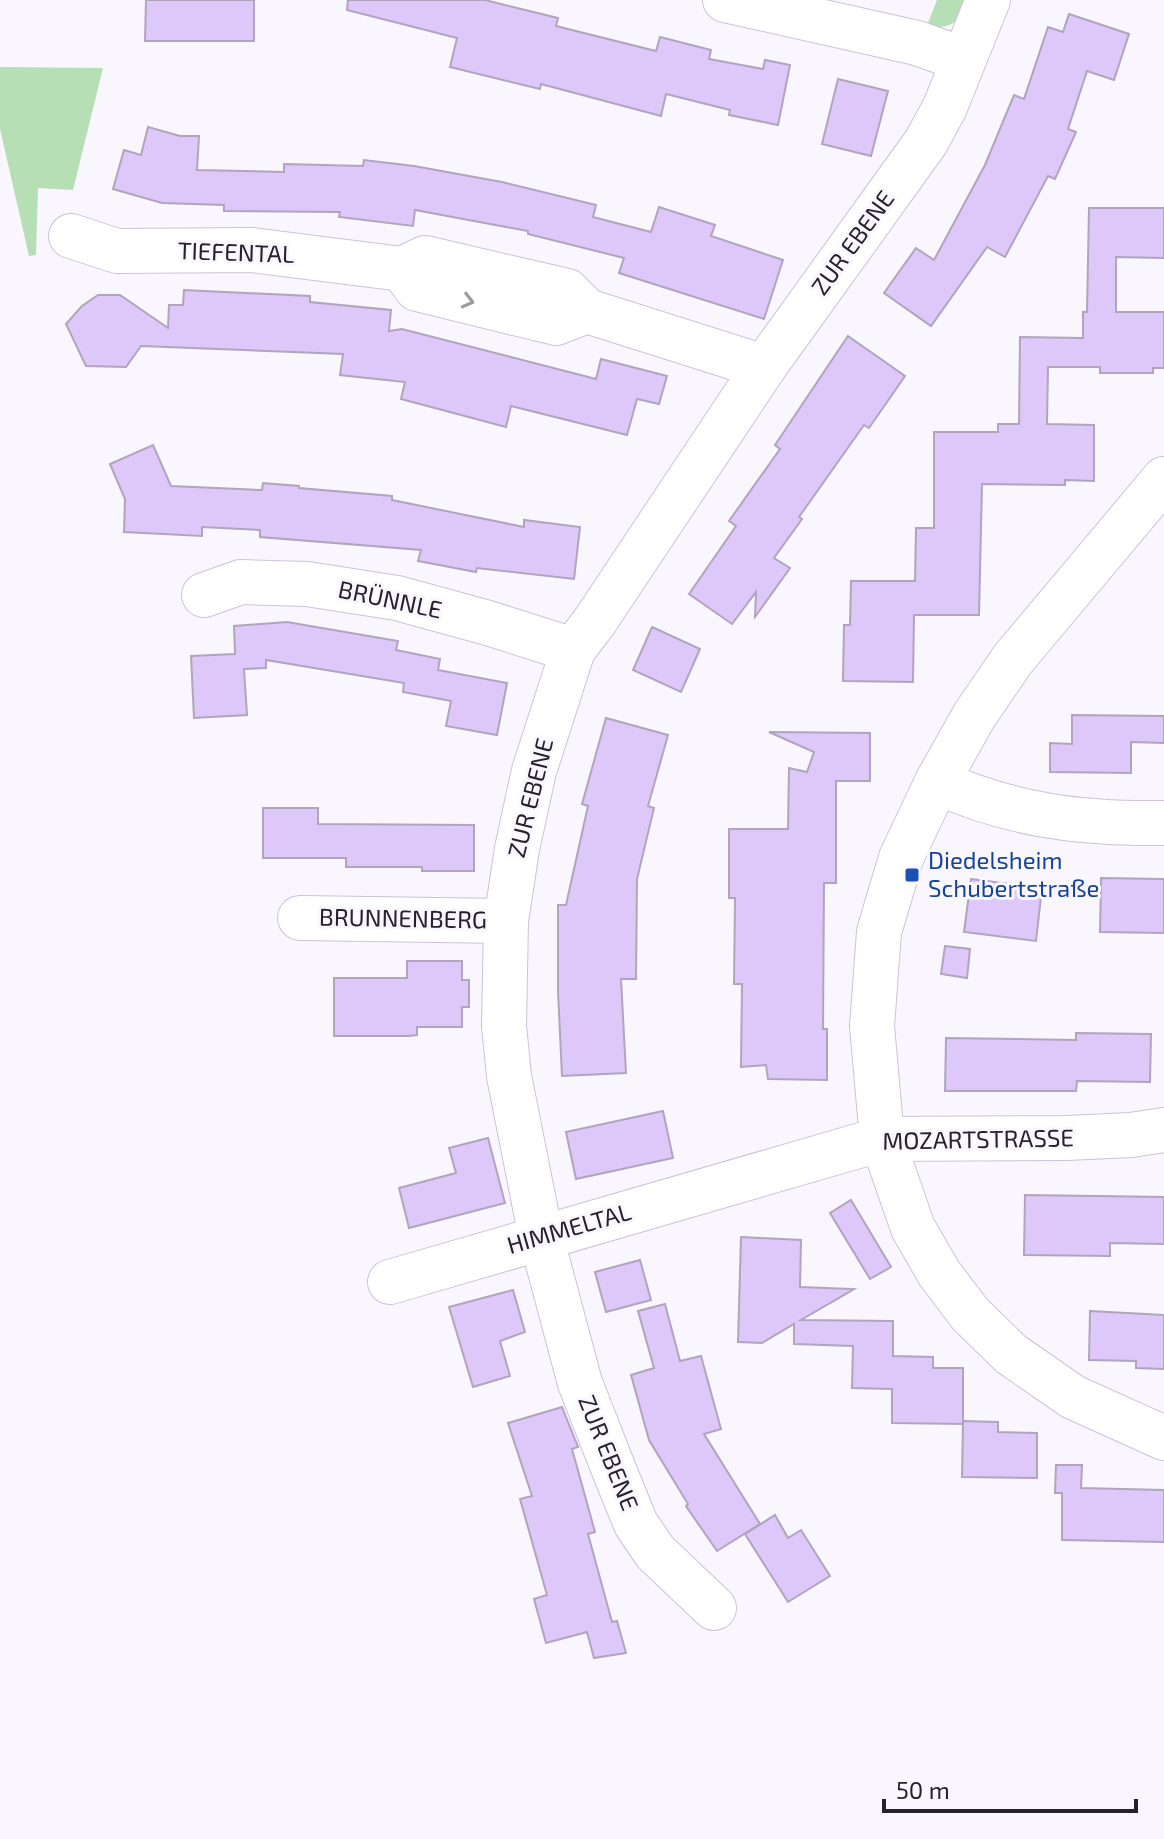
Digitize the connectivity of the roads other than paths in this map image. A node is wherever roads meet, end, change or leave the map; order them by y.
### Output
1 (725, 0) edge
2 (988, 0) edge
3 (962, 59) junction
4 (71, 236) dead end
5 (764, 367) junction
6 (1164, 479) edge
7 (204, 595) dead end
8 (573, 650) junction
9 (937, 782) junction
10 (1164, 823) edge
11 (300, 918) dead end
12 (506, 921) junction
13 (1164, 1130) edge
14 (882, 1139) junction
15 (750, 1178) joint
16 (541, 1237) junction
17 (390, 1282) dead end
18 (1164, 1438) edge
19 (714, 1608) dead end

1 - 3 street
2 - 3 street, ZUR EBENE
3 - 5 street, ZUR EBENE
4 - 5 street, TIEFENTAL
5 - 8 street, ZUR EBENE
6 - 9 street
7 - 8 street, BRÜNNLE
8 - 12 street, ZUR EBENE
9 - 10 street
9 - 14 street
11 - 12 street, BRUNNENBERG
12 - 16 street, ZUR EBENE
13 - 14 street, MOZARTSTRASSE
14 - 15 street, MOZARTSTRASSE
14 - 18 street
15 - 16 street, HIMMELTAL
16 - 17 street, HIMMELTAL
16 - 19 street, ZUR EBENE

